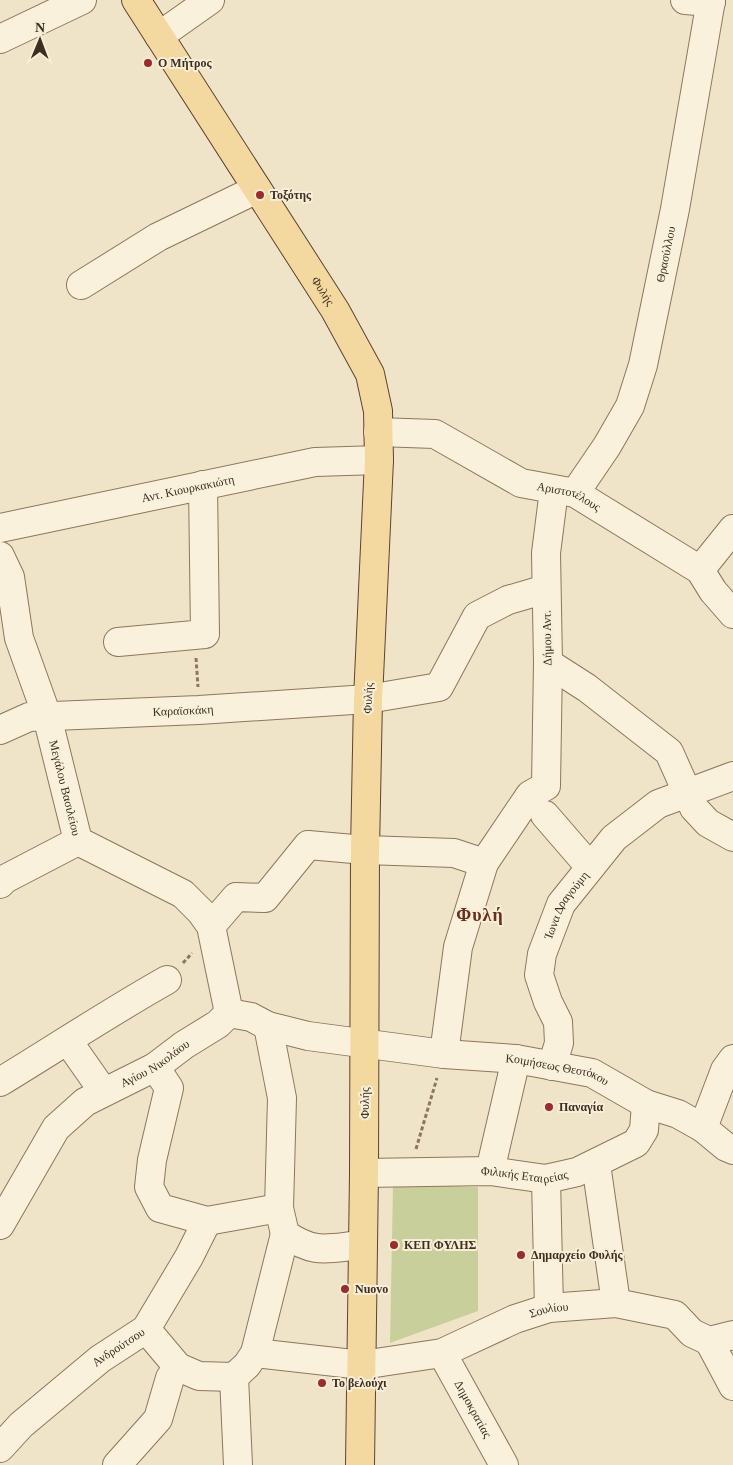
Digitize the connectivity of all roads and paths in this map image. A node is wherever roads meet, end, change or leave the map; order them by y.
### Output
1 (82, 0) edge
2 (136, 0) edge
3 (210, 0) edge
4 (702, 1) edge
5 (159, 36) junction
6 (0, 39) edge
7 (257, 189) junction
8 (81, 285) dead end
9 (378, 432) junction
10 (379, 460) junction
11 (203, 485) junction
12 (564, 491) junction
13 (0, 528) edge
14 (733, 529) edge
15 (0, 556) edge
16 (700, 570) junction
17 (546, 589) junction
18 (733, 614) edge
19 (195, 635) junction
20 (10, 641) edge
21 (118, 642) dead end
22 (548, 662) junction
23 (368, 699) junction
24 (199, 710) junction
25 (47, 716) junction
26 (0, 730) edge
27 (733, 776) edge
28 (690, 793) junction
29 (545, 816) dead end
30 (733, 837) edge
31 (78, 841) junction
32 (364, 850) junction
33 (484, 863) junction
34 (590, 866) junction
35 (0, 884) edge
36 (211, 926) junction
37 (167, 980) dead end
38 (229, 1013) junction
39 (268, 1026) junction
40 (68, 1041) junction
41 (365, 1043) junction
42 (444, 1054) junction
43 (733, 1059) edge
44 (516, 1060) junction
45 (552, 1066) junction
46 (155, 1067) junction
47 (0, 1082) edge
48 (104, 1091) junction
49 (646, 1104) junction
50 (702, 1128) junction
51 (733, 1150) edge
52 (596, 1164) junction
53 (409, 1171) junction
54 (490, 1171) junction
55 (364, 1173) junction
56 (546, 1179) junction
57 (207, 1220) junction
58 (282, 1221) junction
59 (0, 1225) edge
60 (362, 1245) junction
61 (616, 1303) junction
62 (549, 1308) junction
63 (146, 1329) junction
64 (721, 1338) edge
65 (255, 1353) junction
66 (442, 1353) junction
67 (362, 1365) junction
68 (178, 1367) junction
69 (234, 1377) junction
70 (733, 1386) edge
71 (0, 1448) edge
72 (117, 1465) edge
73 (238, 1465) edge
74 (360, 1465) edge
75 (504, 1465) edge

1 - 6 street
2 - 5 main road, Φυλής
3 - 5 street
4 - 12 street, Θρασύλλου
5 - 7 main road, Φυλής
7 - 8 street
7 - 9 main road, Φυλής
9 - 10 main road, Φυλής
9 - 12 street, Αριστοτέλους
10 - 11 street, Αντ. Κιουρκακιώτη
10 - 23 main road, Φυλής
11 - 13 street, Αντ. Κιουρκακιώτη
11 - 19 street
12 - 16 street, Αριστοτέλους
12 - 17 street, Δήμου Αντ.
14 - 16 street
15 - 20 street, Μεγάλου Βασιλείου
16 - 18 street, Αριστοτέλους
17 - 22 street, Δήμου Αντ.
17 - 23 street, Καραϊσκάκη
19 - 21 street
19 - 24 path
20 - 25 street, Μεγάλου Βασιλείου
22 - 28 street
22 - 33 street, Δήμου Αντ.
23 - 24 street, Καραϊσκάκη
23 - 32 main road, Φυλής
24 - 25 street, Καραϊσκάκη
25 - 26 street, Καραϊσκάκη
25 - 31 street, Μεγάλου Βασιλείου
27 - 28 street
28 - 30 street
28 - 34 street, Ίωνα Δραγούμη
29 - 34 street
31 - 35 street
31 - 36 street, Μεγάλου Βασιλείου
32 - 33 street
32 - 36 street
32 - 41 main road, Φυλής
33 - 42 street
34 - 45 street, Ίωνα Δραγούμη
36 - 38 street, Μεγάλου Βασιλείου
37 - 40 street
38 - 39 street
38 - 46 street, Αγίου Νικολάου
39 - 41 street
39 - 58 street
40 - 47 street
40 - 48 street
41 - 42 street, Κοιμήσεως Θεοτόκου
41 - 55 main road, Φυλής
42 - 44 street, Κοιμήσεως Θεοτόκου
42 - 53 path
43 - 50 street
44 - 45 street, Κοιμήσεως Θεοτόκου
44 - 54 street
45 - 49 street, Κοιμήσεως Θεοτόκου
46 - 48 street, Αγίου Νικολάου
46 - 57 street
48 - 59 street, Αγίου Νικολάου
49 - 50 street, Κοιμήσεως Θεοτόκου
49 - 52 street, Φιλικής Εταιρείας
50 - 51 street, Κοιμήσεως Θεοτόκου
52 - 56 street, Φιλικής Εταιρείας
52 - 61 street
53 - 54 street, Φιλικής Εταιρείας
53 - 55 street, Φιλικής Εταιρείας
54 - 56 street, Φιλικής Εταιρείας
55 - 60 main road, Φυλής
56 - 62 street
57 - 58 street
57 - 63 street, Ανδρούτσου
58 - 60 street
58 - 65 street
60 - 67 main road, Φυλής
61 - 62 street, Σουλίου
61 - 64 street, Σουλίου
62 - 66 street, Σουλίου
63 - 68 street
63 - 71 street, Ανδρούτσου
64 - 70 street
65 - 67 street, Σουλίου
65 - 69 street
66 - 67 street, Σουλίου
66 - 75 street, Δημοκρατίας
67 - 74 main road, Φυλής
68 - 69 street
68 - 72 street
69 - 73 street

